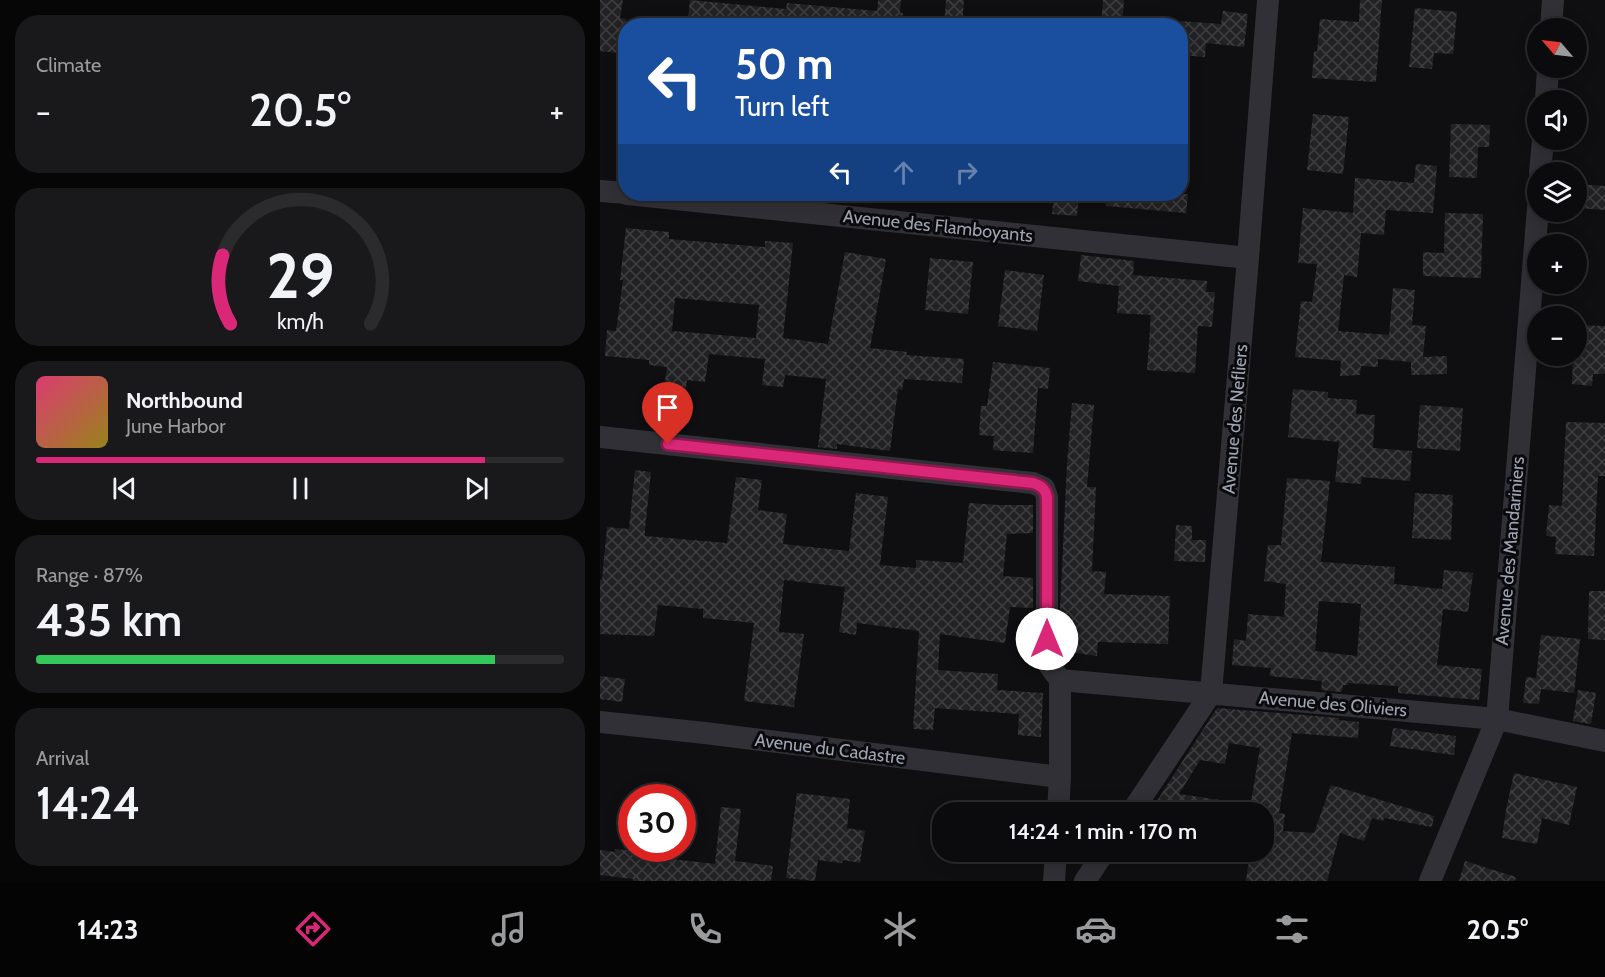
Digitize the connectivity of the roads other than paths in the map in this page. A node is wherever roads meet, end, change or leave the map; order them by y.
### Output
1 (1268, 0) edge
2 (1553, 0) edge
3 (1552, 18) edge
4 (600, 191) edge
5 (618, 192) edge
6 (703, 201) edge
7 (1537, 222) edge
8 (1248, 258) junction
9 (600, 437) edge
10 (1060, 680) junction
11 (1211, 693) junction
12 (1497, 719) junction
13 (600, 722) edge
14 (1605, 741) edge
15 (1060, 777) junction
16 (1059, 802) edge
17 (1138, 802) edge
18 (1055, 862) edge
19 (1097, 862) edge
20 (1054, 881) edge
21 (1085, 881) edge
22 (1430, 881) edge

1 - 8 street, Avenue des Nefliers
2 - 3 street
4 - 5 street, Avenue des Flamboyants
6 - 8 street, Avenue des Flamboyants
7 - 12 street, Avenue des Mandariniers
8 - 11 street, Avenue des Nefliers
9 - 10 street
10 - 11 street, Avenue des Oliviers
10 - 15 street
11 - 12 street, Avenue des Oliviers
11 - 17 street, Avenue des Nefliers
12 - 14 street, Avenue des Oliviers
12 - 22 street, Avenue des Mandariniers
13 - 15 street, Avenue du Cadastre
15 - 16 street
18 - 20 street
19 - 21 street

